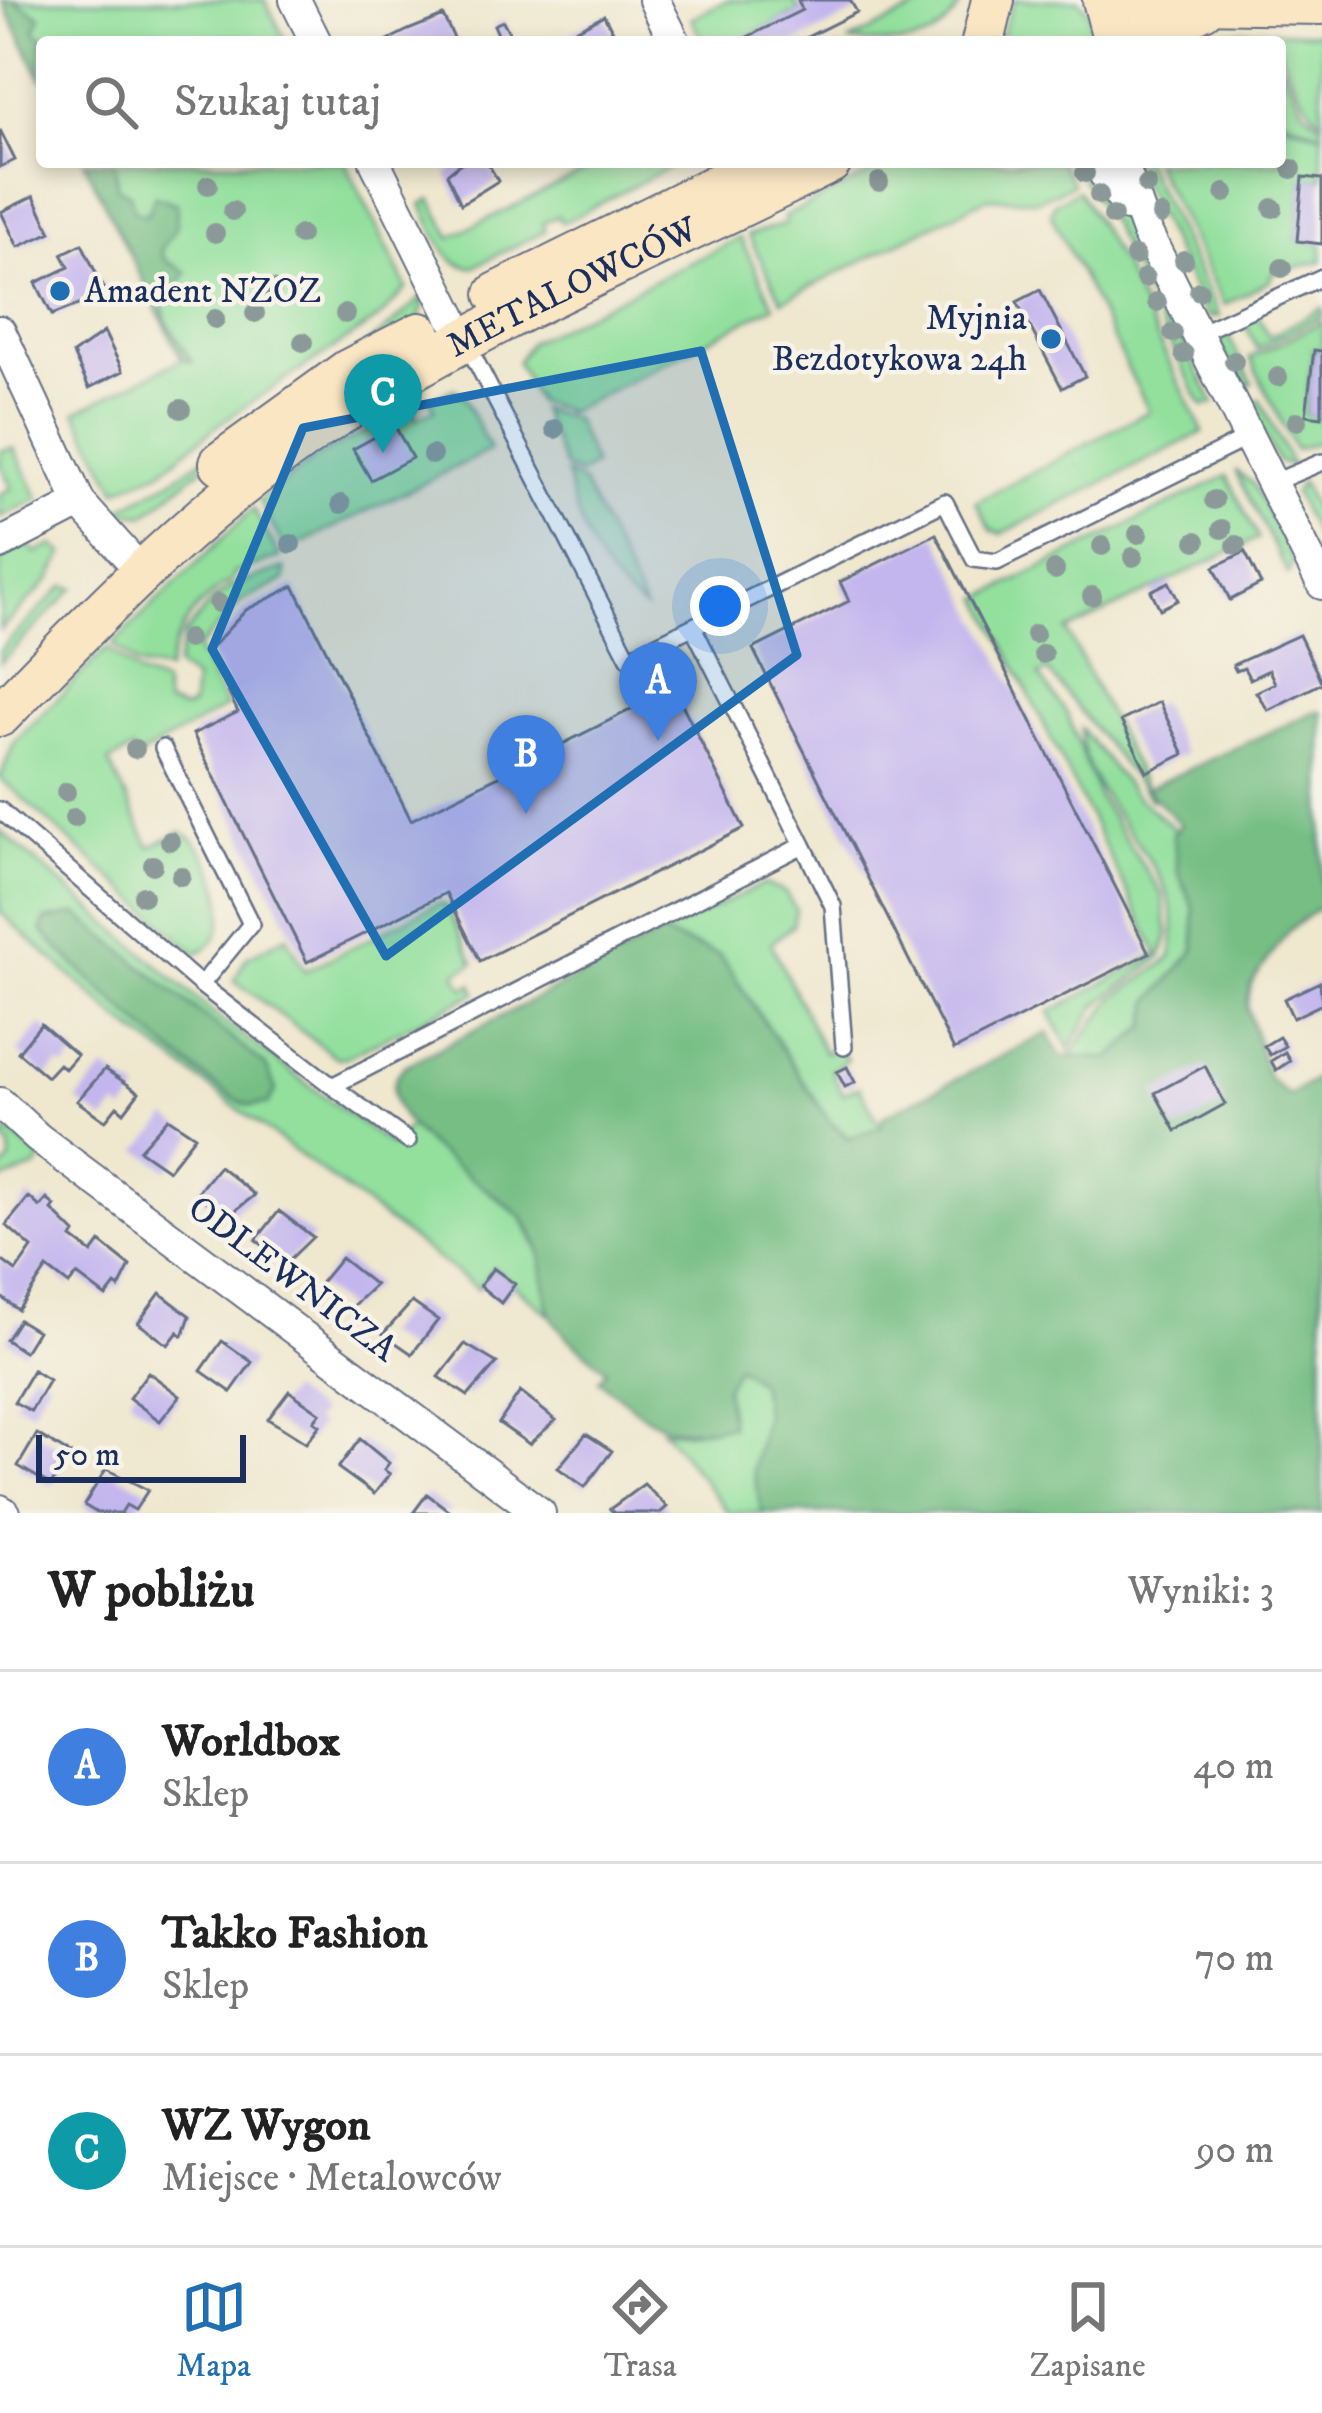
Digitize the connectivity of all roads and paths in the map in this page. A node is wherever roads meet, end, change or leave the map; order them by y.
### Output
1 (295, 0) edge
2 (654, 0) edge
3 (993, 0) edge
4 (1104, 0) edge
5 (1140, 0) edge
6 (1215, 2) edge
7 (1322, 3) edge
8 (313, 36) edge
9 (672, 36) edge
10 (984, 36) edge
11 (1113, 36) edge
12 (1144, 36) edge
13 (378, 168) edge
14 (790, 168) edge
15 (1100, 168) edge
16 (1124, 168) edge
17 (749, 174) edge
18 (1148, 235) junction
19 (1322, 277) edge
20 (459, 329) junction
21 (0, 331) edge
22 (1197, 334) junction
23 (1249, 437) junction
24 (1322, 462) edge
25 (1271, 483) junction
26 (80, 502) junction
27 (0, 544) edge
28 (132, 562) junction
29 (1322, 584) edge
30 (693, 627) junction
31 (0, 675) edge
32 (0, 715) edge
33 (163, 748) dead end
34 (0, 810) edge
35 (802, 845) junction
36 (200, 986) junction
37 (844, 1046) dead end
38 (332, 1086) junction
39 (0, 1103) edge
40 (408, 1141) dead end
41 (540, 1513) edge

1 - 8 street
2 - 9 street
3 - 10 street
4 - 11 street
5 - 6 street
6 - 7 street
6 - 12 street
13 - 20 street
14 - 17 street, METALOWCÓW
15 - 18 street
16 - 18 street
17 - 20 street, METALOWCÓW
18 - 22 street
19 - 22 lane
20 - 28 street, METALOWCÓW
20 - 30 lane
21 - 26 street
22 - 23 street
23 - 25 street
23 - 30 lane
24 - 25 lane
25 - 29 street
26 - 27 street
26 - 28 street
28 - 31 street, METALOWCÓW
28 - 32 street, METALOWCÓW
30 - 35 lane
33 - 36 lane
34 - 36 lane
35 - 37 lane
35 - 38 lane
36 - 38 lane
38 - 40 lane
39 - 41 street, ODLEWNICZA

